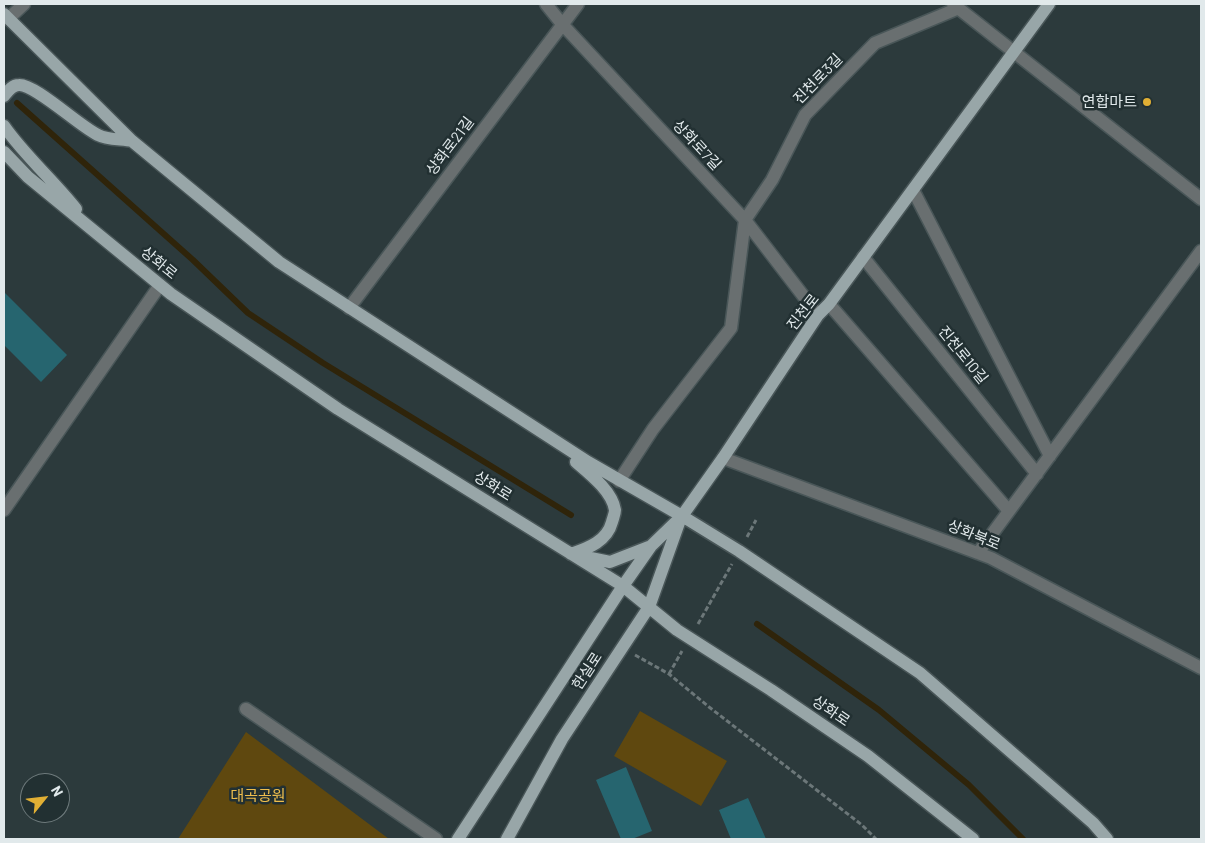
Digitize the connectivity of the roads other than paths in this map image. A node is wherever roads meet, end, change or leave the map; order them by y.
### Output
1 (24, 4) edge
2 (546, 4) edge
3 (578, 4) edge
4 (1049, 4) edge
5 (956, 6) edge
6 (6, 16) edge
7 (562, 24) junction
8 (1014, 52) junction
9 (4, 96) edge
10 (4, 126) edge
11 (132, 141) junction
12 (4, 152) edge
13 (913, 190) junction
14 (1201, 198) edge
15 (745, 220) junction
16 (91, 229) junction
17 (1201, 251) edge
18 (863, 257) junction
19 (160, 285) junction
20 (830, 304) junction
21 (349, 308) junction
22 (818, 315) junction
23 (559, 443) junction
24 (1050, 456) junction
25 (723, 458) junction
26 (1037, 474) junction
27 (619, 480) junction
28 (4, 510) edge
29 (1009, 512) junction
30 (682, 516) junction
31 (651, 546) junction
32 (978, 553) junction
33 (571, 554) junction
34 (623, 586) junction
35 (649, 607) junction
36 (1201, 668) edge
37 (246, 709) dead end
38 (436, 839) edge
39 (458, 839) edge
40 (507, 839) edge
41 (973, 839) edge
42 (1107, 839) edge

1 - 6 street
2 - 7 street, 상화로7길
3 - 7 street, 상화로21길
4 - 8 main road, 진천로
5 - 8 street, 진천로3길
5 - 15 street, 진천로3길
6 - 11 main road
7 - 15 street, 상화로7길
7 - 21 street, 상화로21길
8 - 13 main road, 진천로
8 - 14 street, 진천로3길
9 - 11 main road
10 - 16 main road
11 - 21 main road
12 - 16 main road, 상화로
13 - 18 main road, 진천로
13 - 24 street
15 - 22 street, 상화로7길
15 - 27 street
16 - 19 main road, 상화로
17 - 24 street
18 - 20 main road, 진천로
18 - 26 street, 진천로10길
19 - 28 street
19 - 33 main road, 상화로
20 - 22 main road, 진천로
20 - 29 street
21 - 23 main road
22 - 25 main road, 진천로
23 - 27 main road
23 - 33 main road
24 - 26 street
25 - 30 main road, 진천로
25 - 32 street, 상화북로
26 - 29 street
27 - 30 main road
29 - 32 street
30 - 31 main road
30 - 35 main road, 한실로
30 - 42 main road
31 - 33 main road
31 - 34 main road, 한실로
32 - 36 street, 상화북로
33 - 34 main road, 상화로
34 - 35 main road, 상화로
34 - 39 main road, 한실로
35 - 40 main road, 한실로
35 - 41 main road, 상화로
37 - 38 street

